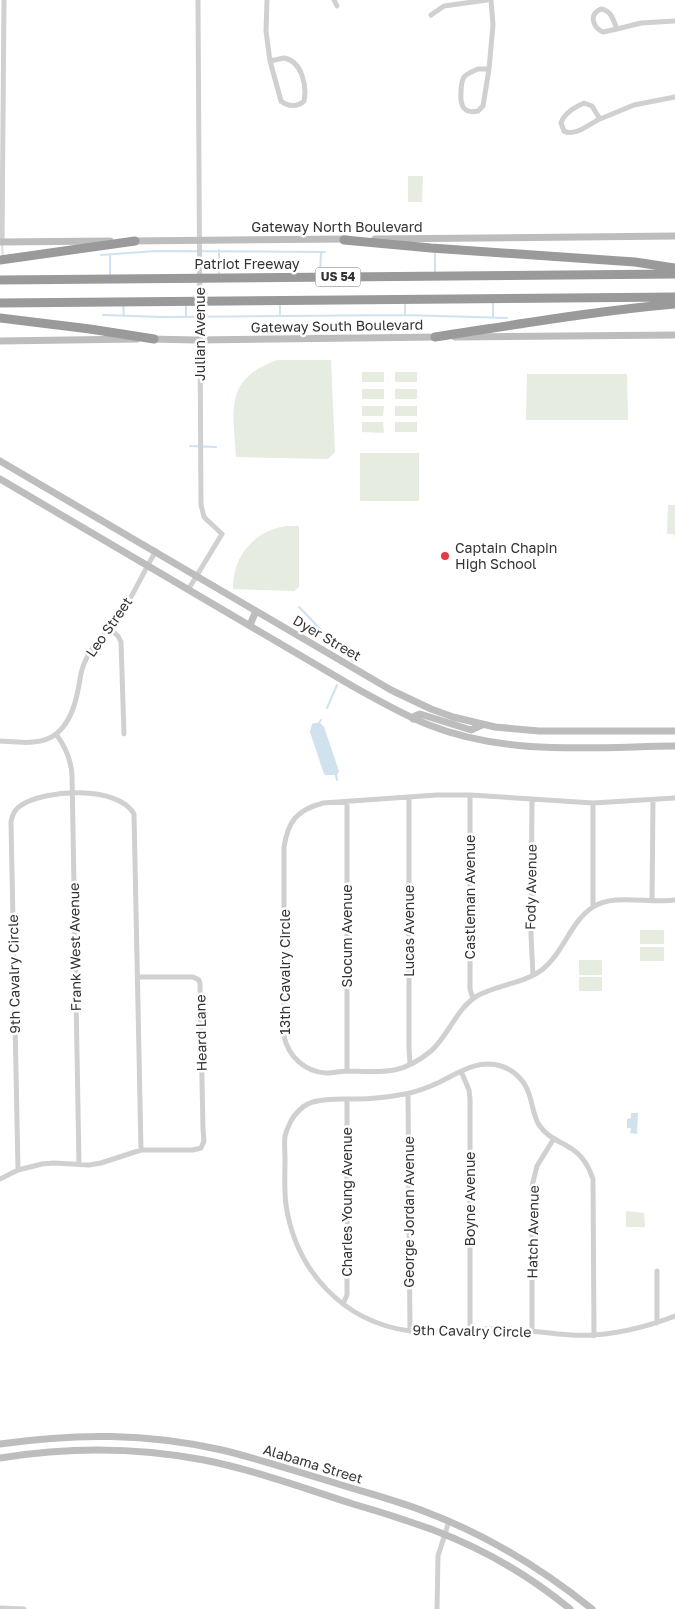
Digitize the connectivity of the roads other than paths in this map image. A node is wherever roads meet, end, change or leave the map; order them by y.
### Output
1 (4, 0) edge
2 (198, 0) edge
3 (267, 0) edge
4 (334, 0) edge
5 (487, 0) edge
6 (491, 0) edge
7 (337, 6) dead end
8 (431, 15) dead end
9 (675, 21) edge
10 (616, 29) junction
11 (270, 62) junction
12 (489, 69) junction
13 (675, 97) edge
14 (600, 119) junction
15 (675, 236) edge
16 (344, 240) junction
17 (135, 241) junction
18 (1, 242) edge
19 (0, 260) edge
20 (675, 268) edge
21 (675, 274) edge
22 (0, 280) edge
23 (675, 297) edge
24 (0, 303) edge
25 (675, 304) edge
26 (0, 318) edge
27 (675, 335) edge
28 (435, 337) junction
29 (154, 339) junction
30 (0, 341) edge
31 (0, 461) edge
32 (0, 479) edge
33 (156, 551) junction
34 (148, 565) junction
35 (196, 577) junction
36 (188, 590) junction
37 (256, 611) junction
38 (250, 625) junction
39 (109, 628) junction
40 (413, 719) junction
41 (482, 725) junction
42 (675, 731) edge
43 (56, 734) junction
44 (124, 734) dead end
45 (0, 742) edge
46 (675, 746) edge
47 (72, 792) junction
48 (470, 795) junction
49 (409, 797) junction
50 (675, 798) edge
51 (532, 799) junction
52 (653, 800) junction
53 (347, 801) junction
54 (592, 803) junction
55 (675, 900) edge
56 (652, 902) junction
57 (593, 906) junction
58 (533, 975) junction
59 (138, 978) junction
60 (473, 999) junction
61 (410, 1064) junction
62 (347, 1071) junction
63 (461, 1071) junction
64 (408, 1094) junction
65 (348, 1099) junction
66 (553, 1140) junction
67 (141, 1150) junction
68 (79, 1164) junction
69 (18, 1170) junction
70 (0, 1179) edge
71 (657, 1271) dead end
72 (343, 1304) junction
73 (675, 1316) edge
74 (657, 1323) junction
75 (470, 1329) junction
76 (532, 1330) junction
77 (410, 1331) junction
78 (594, 1336) junction
79 (0, 1444) edge
80 (0, 1458) edge
81 (449, 1521) junction
82 (444, 1535) junction
83 (0, 1608) edge
84 (24, 1609) edge
85 (437, 1609) edge
86 (570, 1609) edge
87 (592, 1609) edge

1 - 18 street
2 - 35 street, Julian Avenue
3 - 11 street
4 - 7 street
5 - 8 street
6 - 12 street
9 - 10 street
10 - 10 street
11 - 11 street
12 - 12 street
13 - 14 street
14 - 14 street
15 - 16 main road, Gateway North Boulevard
16 - 17 main road, Gateway North Boulevard
16 - 20 highway
17 - 18 main road, Gateway North Boulevard
17 - 19 highway
21 - 22 highway, Patriot Freeway / US 54
23 - 24 highway, US 54
25 - 28 highway
26 - 29 highway
27 - 28 main road, Gateway South Boulevard
28 - 29 main road, Gateway South Boulevard
29 - 30 main road, Gateway South Boulevard
31 - 33 main road, Dyer Street
32 - 34 main road, Dyer Street
33 - 34 street, Leo Street
33 - 35 main road, Dyer Street
34 - 36 main road, Dyer Street
34 - 39 street, Leo Street
35 - 36 street, Julian Avenue
35 - 37 main road, Dyer Street
36 - 38 main road, Dyer Street
37 - 38 main road
37 - 41 main road, Dyer Street
38 - 40 main road, Dyer Street
39 - 43 street, Leo Street
39 - 44 street
40 - 41 main road
40 - 46 main road, Dyer Street
41 - 42 main road, Dyer Street
43 - 45 street
43 - 47 street, Frank West Avenue
47 - 59 street, 9th Cavalry Circle
47 - 68 street, Frank West Avenue
47 - 69 street, 9th Cavalry Circle
48 - 49 street, 13th Cavalry Circle
48 - 51 street, 13th Cavalry Circle
48 - 60 street, Castleman Avenue
49 - 53 street, 13th Cavalry Circle
49 - 61 street, Lucas Avenue
50 - 52 street, 13th Cavalry Circle
51 - 54 street, 13th Cavalry Circle
51 - 58 street, Fody Avenue
52 - 54 street, 13th Cavalry Circle
52 - 56 street
53 - 62 street, Slocum Avenue
53 - 62 street, 13th Cavalry Circle
54 - 57 street
55 - 56 street
56 - 57 street
57 - 58 street, 13th Cavalry Circle
58 - 60 street, 13th Cavalry Circle
59 - 67 street
59 - 67 street, Heard Lane
60 - 61 street, 13th Cavalry Circle
61 - 62 street, 13th Cavalry Circle
63 - 64 street, 9th Cavalry Circle
63 - 66 street, 9th Cavalry Circle
63 - 75 street, Boyne Avenue
64 - 65 street, 9th Cavalry Circle
64 - 77 street, George Jordan Avenue
65 - 72 street, Charles Young Avenue
65 - 72 street, 9th Cavalry Circle
66 - 76 street, Hatch Avenue
66 - 78 street, 9th Cavalry Circle
67 - 68 street
68 - 69 street
69 - 70 street
71 - 74 street
72 - 77 street, 9th Cavalry Circle
73 - 74 street, 9th Cavalry Circle
74 - 78 street, 9th Cavalry Circle
75 - 76 street, 9th Cavalry Circle
75 - 77 street, 9th Cavalry Circle
76 - 78 street, 9th Cavalry Circle
79 - 81 main road, Alabama Street
80 - 82 main road, Alabama Street
81 - 82 street
81 - 87 main road, Alabama Street
82 - 85 street
82 - 86 main road, Alabama Street
83 - 84 street

